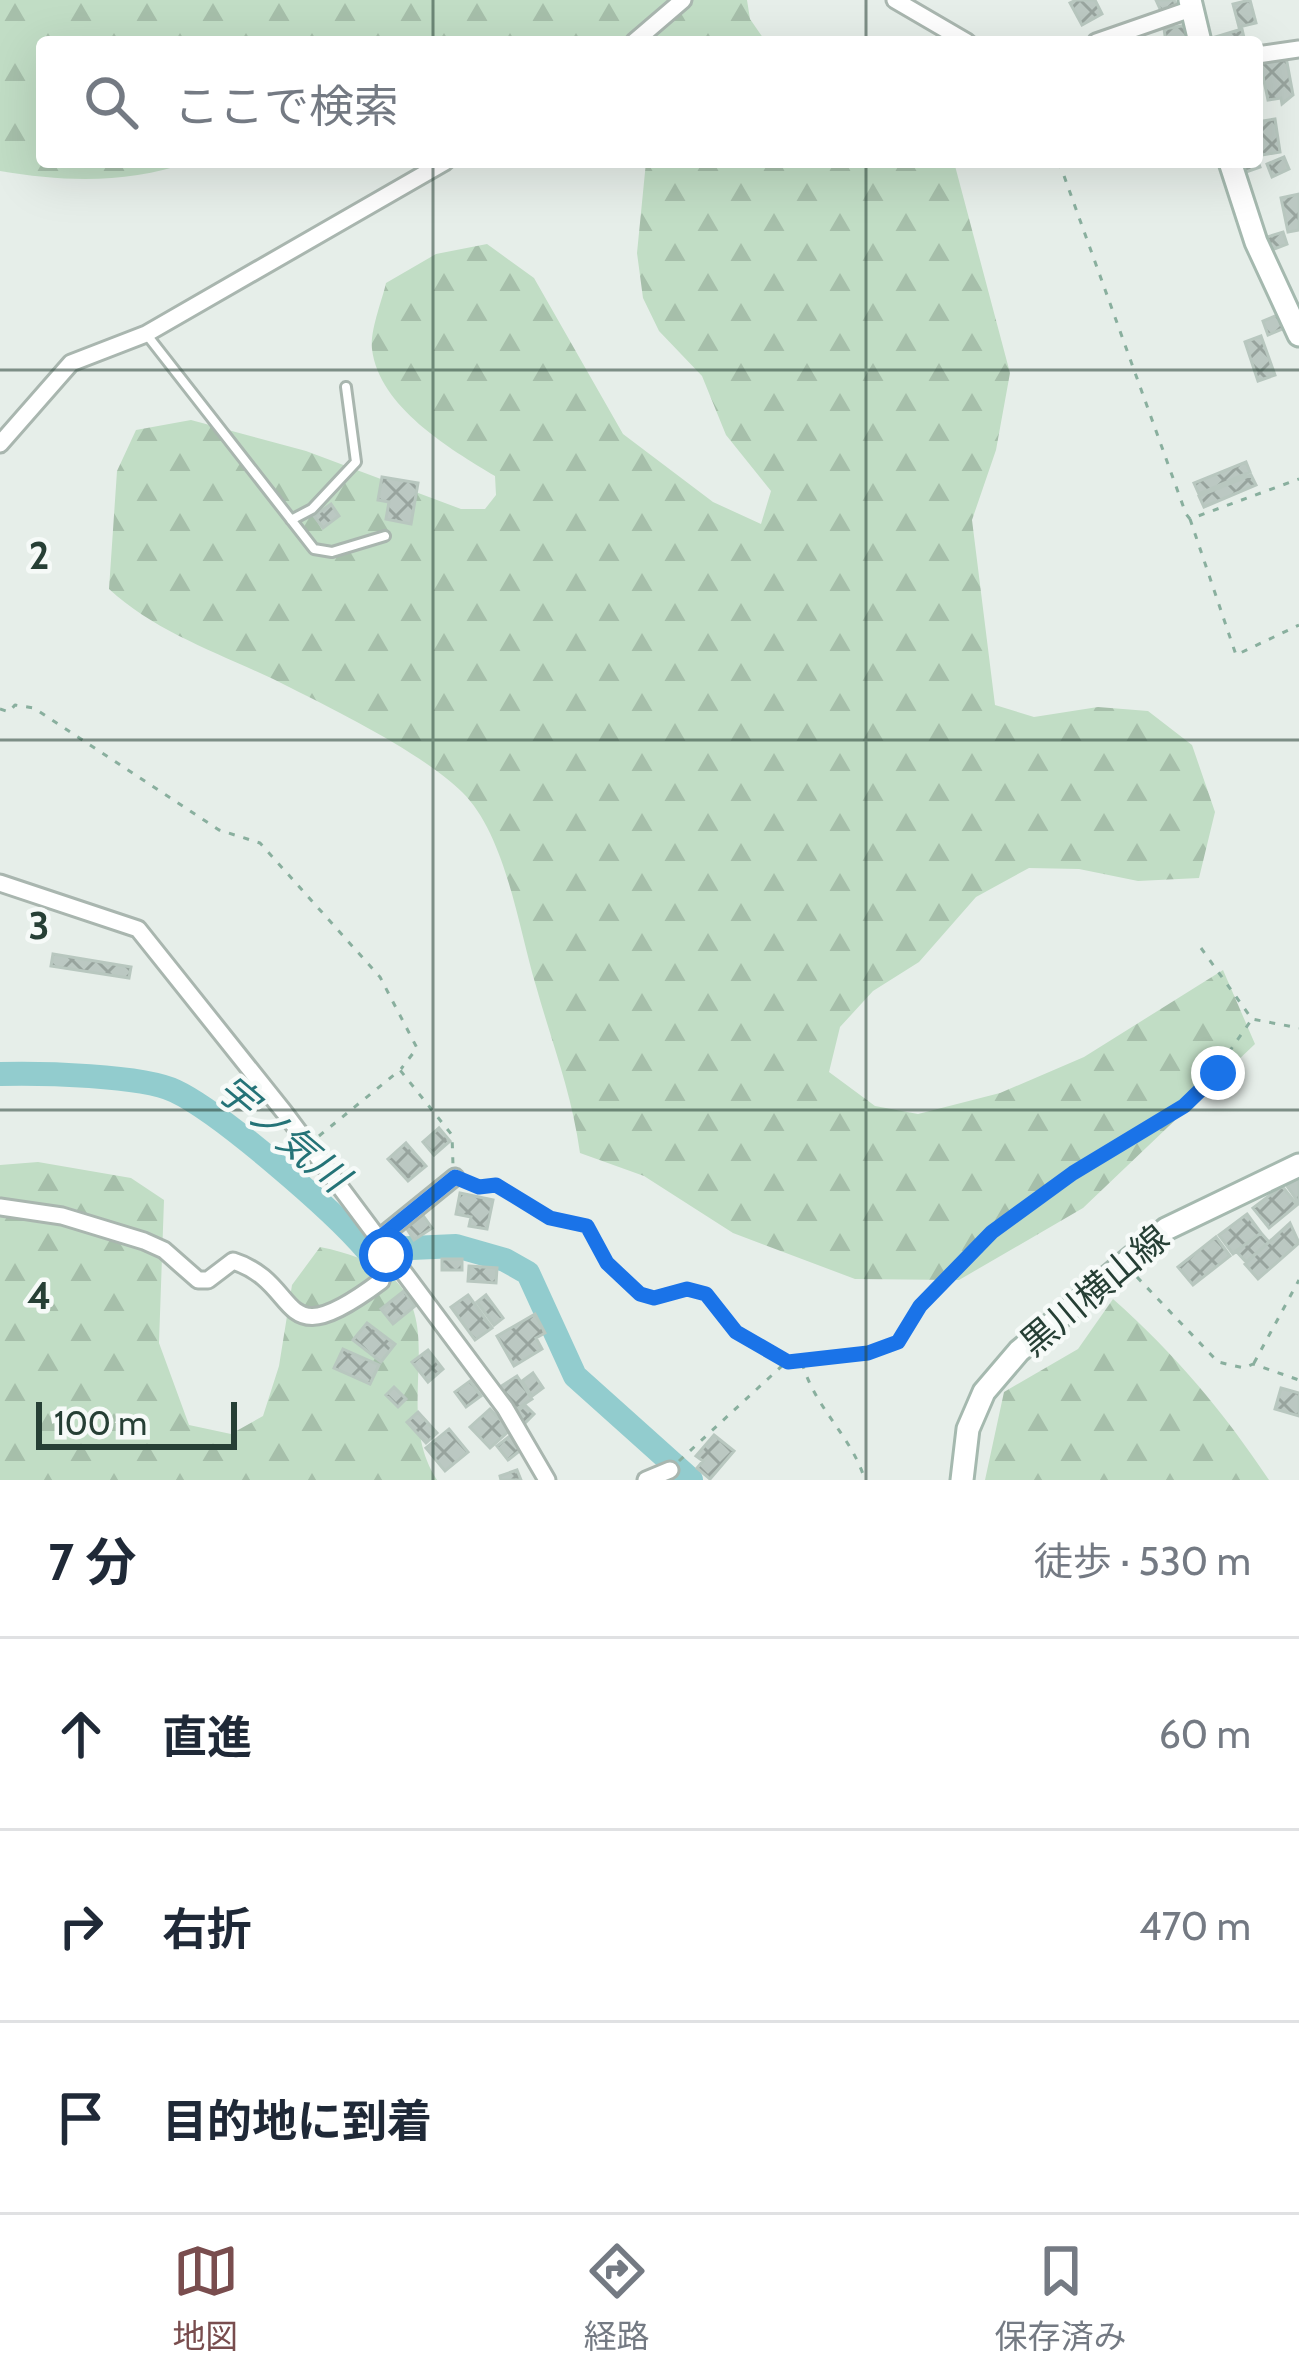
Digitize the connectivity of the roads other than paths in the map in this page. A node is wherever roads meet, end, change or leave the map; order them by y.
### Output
1 (683, 0) edge
2 (895, 0) edge
3 (1190, 5) edge
4 (641, 36) edge
5 (957, 36) edge
6 (1111, 36) edge
7 (1198, 36) edge
8 (1299, 49) edge
9 (1263, 54) edge
10 (435, 168) edge
11 (1232, 168) edge
12 (146, 334) junction
13 (1299, 334) edge
14 (346, 387) dead end
15 (14, 428) junction
16 (0, 444) edge
17 (0, 457) edge
18 (291, 520) junction
19 (385, 536) dead end
20 (0, 883) edge
21 (1299, 1165) edge
22 (455, 1177) road end
23 (0, 1208) edge
24 (381, 1248) junction
25 (675, 1465) road end
26 (548, 1480) edge
27 (646, 1480) edge
28 (962, 1480) edge

1 - 4 street
2 - 5 street
3 - 6 street
3 - 7 main road
8 - 9 street
10 - 12 street
11 - 13 main road
12 - 15 street
12 - 18 lane
14 - 18 lane
15 - 16 street
15 - 17 street
18 - 19 lane
20 - 24 street
21 - 28 main road, 黒川横山線
22 - 24 street
23 - 24 street
24 - 26 street
25 - 27 street

